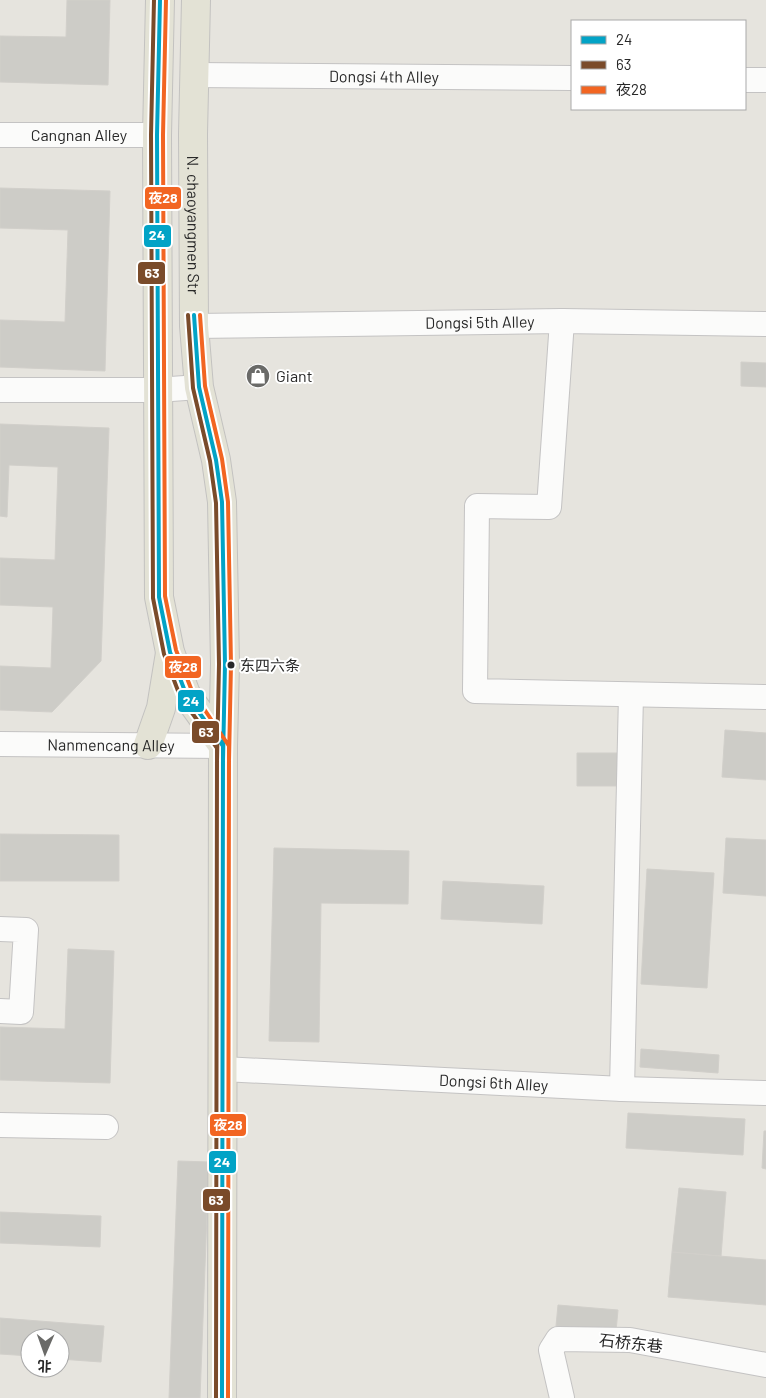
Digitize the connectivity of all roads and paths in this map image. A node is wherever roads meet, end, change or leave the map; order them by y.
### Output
1 (160, 0) edge
2 (196, 0) edge
3 (195, 75) junction
4 (571, 78) edge
5 (746, 80) edge
6 (766, 80) edge
7 (0, 135) edge
8 (157, 135) junction
9 (562, 321) junction
10 (766, 324) edge
11 (194, 326) junction
12 (199, 387) junction
13 (0, 390) edge
14 (157, 390) junction
15 (170, 652) junction
16 (631, 695) junction
17 (766, 697) edge
18 (0, 744) edge
19 (148, 745) junction
20 (224, 746) junction
21 (0, 929) edge
22 (0, 1011) edge
23 (223, 1069) junction
24 (622, 1089) junction
25 (766, 1093) edge
26 (0, 1124) edge
27 (106, 1127) dead end
28 (766, 1366) edge
29 (222, 1398) edge
30 (562, 1398) edge

1 - 8 main road
2 - 3 main road, N. chaoyangmen Str
3 - 4 street, Dongsi 4th Alley
3 - 11 main road, N. chaoyangmen Str
5 - 6 street
7 - 8 street, Cangnan Alley
8 - 14 main road
9 - 10 street, Dongsi 5th Alley
9 - 11 street, Dongsi 5th Alley
9 - 16 street
11 - 12 main road, N. chaoyangmen Str
12 - 14 street
12 - 20 main road, N. chaoyangmen Str
13 - 14 street
14 - 15 main road
15 - 19 main road
15 - 20 main road
16 - 17 street
16 - 24 street
18 - 19 street, Nanmencang Alley
19 - 20 street, Nanmencang Alley
20 - 23 main road
21 - 22 street
23 - 24 street, Dongsi 6th Alley
23 - 29 main road
24 - 25 street, Dongsi 6th Alley
26 - 27 street
28 - 30 street, 石桥东巷

